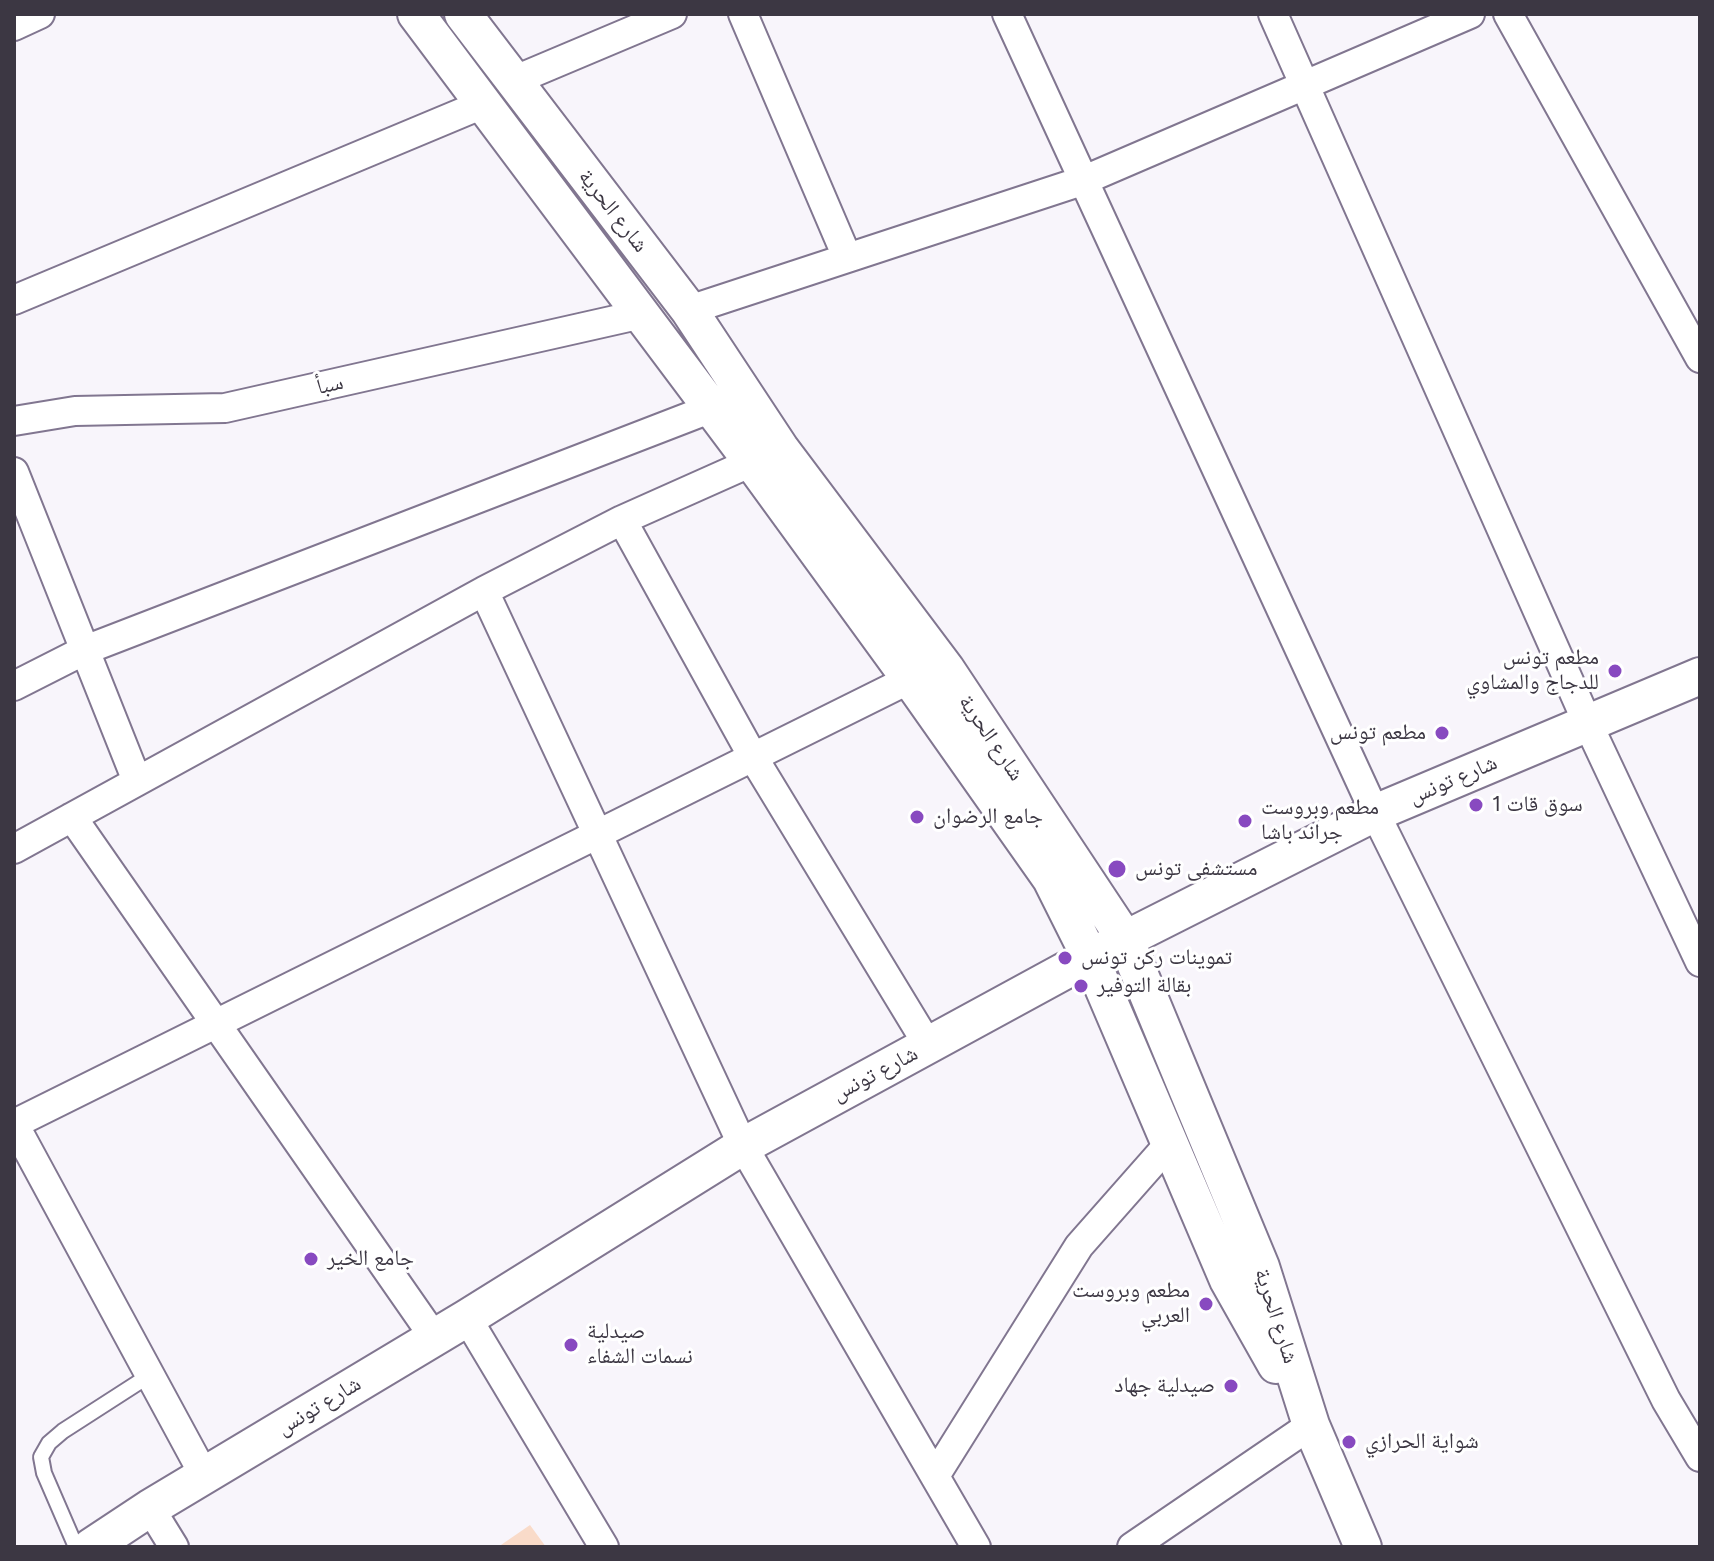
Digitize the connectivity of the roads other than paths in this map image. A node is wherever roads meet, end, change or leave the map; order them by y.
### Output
1 (40, 14) edge
2 (416, 14) edge
3 (463, 14) edge
4 (672, 14) edge
5 (743, 14) edge
6 (1007, 14) edge
7 (1273, 14) edge
8 (1470, 14) edge
9 (1508, 14) edge
10 (14, 26) edge
11 (513, 81) junction
12 (1304, 87) junction
13 (483, 104) junction
14 (1082, 181) junction
15 (847, 257) junction
16 (14, 300) edge
17 (689, 310) junction
18 (642, 314) junction
19 (1700, 358) edge
20 (712, 408) junction
21 (14, 421) edge
22 (752, 462) junction
23 (14, 472) edge
24 (622, 520) junction
25 (484, 591) junction
26 (85, 650) junction
27 (1700, 676) edge
28 (910, 679) junction
29 (14, 686) edge
30 (1588, 724) junction
31 (753, 757) junction
32 (137, 781) junction
33 (1375, 813) junction
34 (72, 817) junction
35 (597, 833) junction
36 (14, 849) edge
37 (1125, 939) junction
38 (1090, 957) junction
39 (1700, 962) edge
40 (215, 1023) junction
41 (928, 1045) junction
42 (14, 1124) edge
43 (1169, 1144) junction
44 (743, 1146) junction
45 (467, 1318) junction
46 (434, 1337) junction
47 (150, 1375) junction
48 (1311, 1425) junction
49 (1700, 1457) edge
50 (204, 1475) junction
51 (935, 1476) junction
52 (150, 1508) junction
53 (76, 1547) edge
54 (91, 1547) edge
55 (174, 1547) edge
56 (604, 1547) edge
57 (976, 1547) edge
58 (1132, 1547) edge
59 (1363, 1547) edge

1 - 10 street
2 - 13 street
3 - 11 street, شارع الحرية
4 - 11 street
5 - 15 street
6 - 14 street
7 - 12 street
8 - 12 street
9 - 19 street
11 - 17 street, شارع الحرية
12 - 14 street
12 - 30 street
13 - 16 street
13 - 18 street
14 - 15 street
14 - 33 street
15 - 17 street
17 - 37 street, شارع الحرية
18 - 20 street
18 - 21 street, سبأ
20 - 22 street
20 - 26 street
22 - 24 street
22 - 28 street
23 - 26 street
24 - 25 street
24 - 31 street
25 - 32 street
25 - 35 street
26 - 29 street
26 - 32 street
27 - 30 street, شارع تونس
28 - 31 street
28 - 38 street
30 - 33 street, شارع تونس
30 - 39 street
31 - 35 street
31 - 41 street
32 - 34 street
33 - 37 street, شارع تونس
33 - 49 street
34 - 36 street
34 - 40 street
35 - 40 street
35 - 44 street
37 - 38 street, شارع تونس
37 - 48 street, شارع الحرية
38 - 41 street, شارع تونس
38 - 43 street
40 - 42 street
40 - 46 street
41 - 44 street, شارع تونس
42 - 47 street
43 - 48 street
43 - 51 street
44 - 45 street, شارع تونس
44 - 51 street
45 - 46 street, شارع تونس
45 - 56 street
46 - 50 street, شارع تونس
47 - 50 street
47 - 53 lane
48 - 58 street
48 - 59 street, شارع الحرية
50 - 52 street, شارع تونس
51 - 57 street
52 - 54 street, شارع تونس
52 - 55 street

